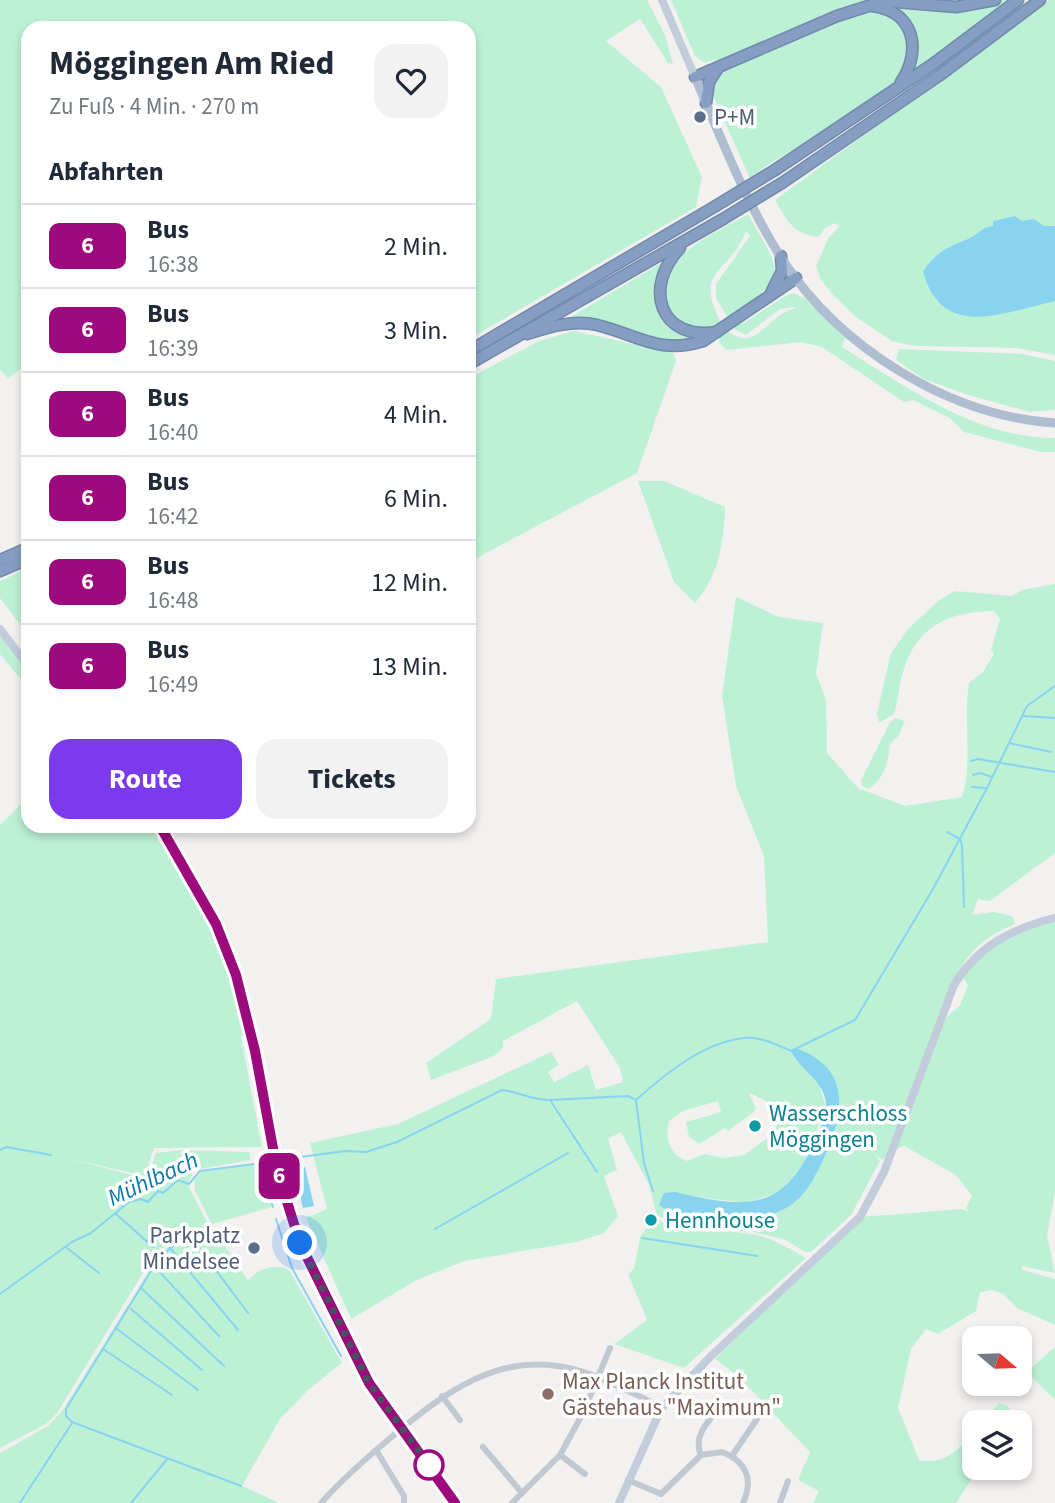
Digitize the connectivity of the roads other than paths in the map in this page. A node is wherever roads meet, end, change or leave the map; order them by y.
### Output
1 (662, 0) edge
2 (995, 0) edge
3 (1018, 0) edge
4 (1040, 0) edge
5 (862, 7) junction
6 (720, 66) junction
7 (695, 77) junction
8 (897, 87) junction
9 (706, 103) junction
10 (690, 239) junction
11 (781, 257) junction
12 (796, 278) junction
13 (767, 298) junction
14 (719, 331) junction
15 (527, 334) junction
16 (476, 347) edge
17 (476, 360) edge
18 (1055, 418) edge
19 (1043, 422) junction
20 (1055, 423) edge
21 (21, 551) edge
22 (0, 560) edge
23 (21, 562) edge
24 (0, 571) edge
25 (0, 629) edge
26 (21, 657) edge
27 (164, 833) edge
28 (1055, 918) edge
29 (610, 1348) dead end
30 (599, 1377) junction
31 (442, 1396) junction
32 (722, 1405) dead end
33 (661, 1409) junction
34 (763, 1410) dead end
35 (460, 1420) dead end
36 (401, 1429) junction
37 (482, 1447) dead end
38 (376, 1450) junction
39 (560, 1455) junction
40 (701, 1455) junction
41 (732, 1456) junction
42 (585, 1474) dead end
43 (628, 1480) junction
44 (788, 1481) dead end
45 (522, 1493) junction
46 (661, 1494) junction
47 (321, 1503) edge
48 (404, 1503) edge
49 (455, 1503) edge
50 (512, 1503) edge
51 (618, 1503) edge
52 (660, 1503) edge
53 (743, 1503) edge
54 (780, 1503) edge

1 - 7 street
2 - 5 highway
3 - 8 highway
4 - 10 highway, bridge
5 - 6 highway
5 - 8 highway
6 - 7 highway
6 - 9 highway
7 - 9 main road
8 - 16 highway, bridge
9 - 11 main road
10 - 14 highway
10 - 15 highway
11 - 12 main road
11 - 13 highway
12 - 13 highway
12 - 19 main road
13 - 14 highway
14 - 15 highway
15 - 17 highway
18 - 19 street
19 - 20 main road
21 - 22 highway
23 - 24 highway
25 - 26 street
27 - 36 street
28 - 33 street
29 - 30 street
30 - 31 street
30 - 33 street
30 - 39 street
31 - 35 street
31 - 36 street
32 - 40 street
33 - 43 street
34 - 41 street
36 - 38 street
36 - 49 street
37 - 45 street
38 - 47 street
38 - 48 street
39 - 42 street
39 - 45 street
40 - 41 street
40 - 46 street
41 - 53 street
43 - 46 street
43 - 51 street
44 - 54 street
45 - 50 street
46 - 52 street

